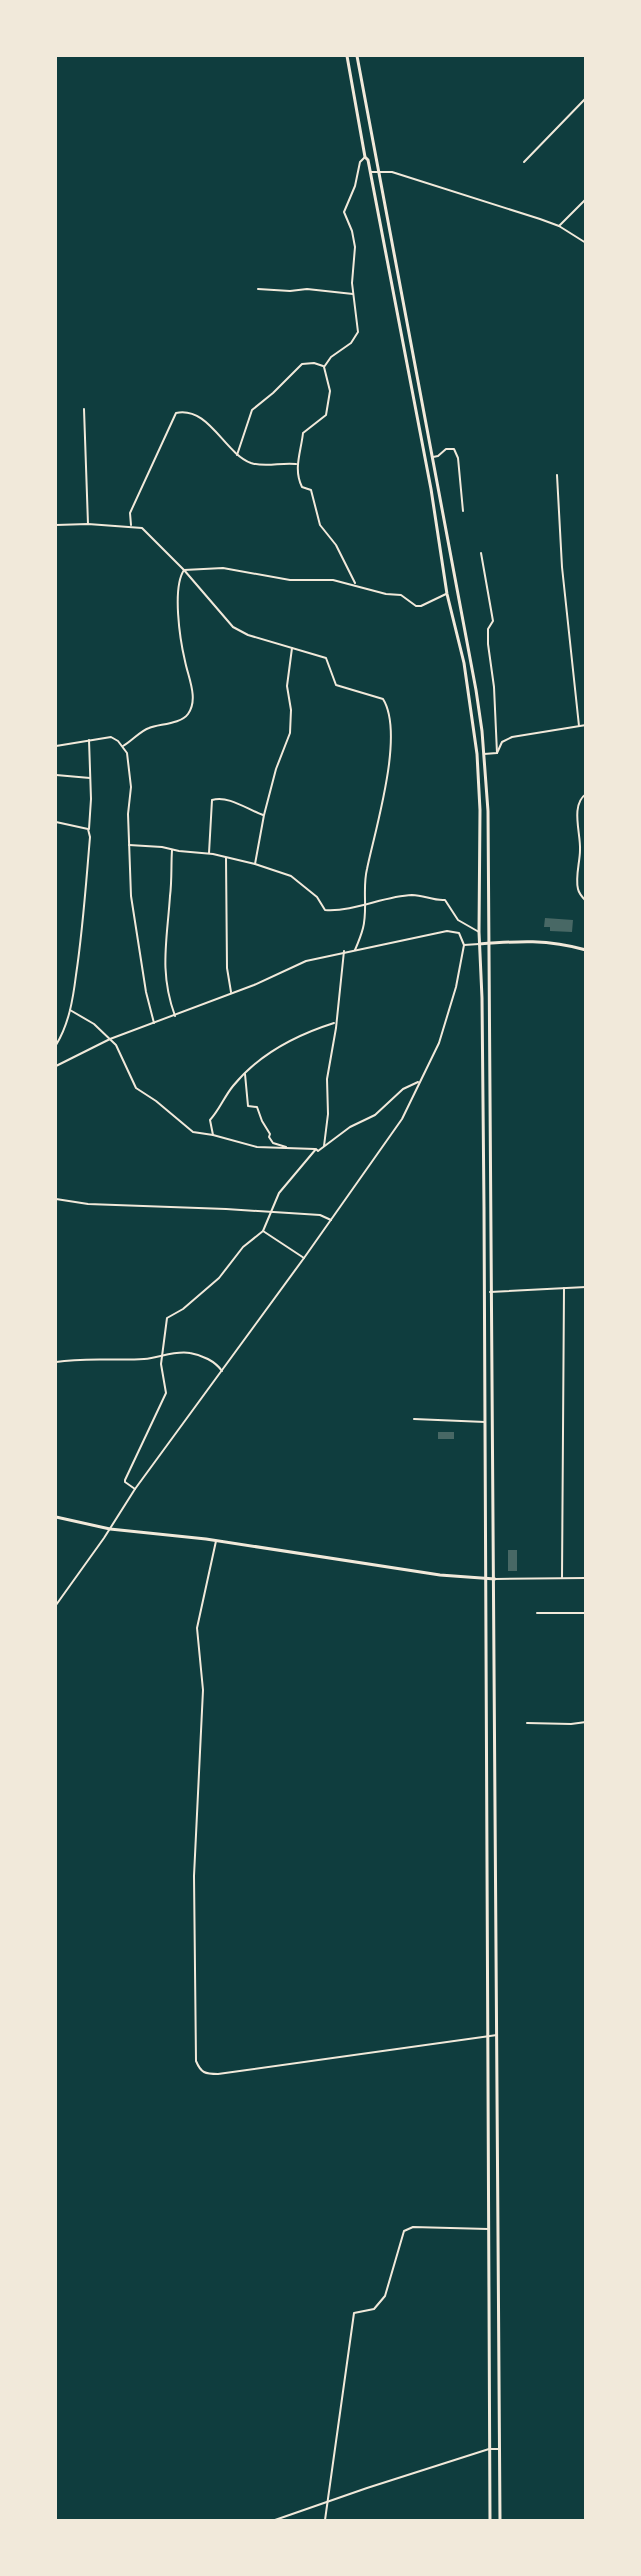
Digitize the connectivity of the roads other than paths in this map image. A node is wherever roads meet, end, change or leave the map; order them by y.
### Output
1 (347, 56) edge
2 (357, 56) edge
3 (585, 98) edge
4 (365, 157) junction
5 (524, 162) dead end
6 (379, 171) junction
7 (370, 172) junction
8 (585, 199) edge
9 (559, 226) junction
10 (585, 243) edge
11 (258, 289) dead end
12 (353, 294) junction
13 (324, 367) junction
14 (84, 409) dead end
15 (237, 455) junction
16 (432, 457) junction
17 (296, 464) junction
18 (557, 475) dead end
19 (463, 511) dead end
20 (88, 524) junction
21 (56, 525) edge
22 (131, 525) junction
23 (481, 553) dead end
24 (184, 570) junction
25 (356, 584) junction
26 (447, 594) junction
27 (292, 647) junction
28 (585, 725) edge
29 (579, 726) junction
30 (88, 740) junction
31 (56, 746) edge
32 (123, 746) junction
33 (497, 753) junction
34 (484, 754) junction
35 (56, 776) edge
36 (90, 778) junction
37 (585, 795) edge
38 (264, 815) junction
39 (56, 822) edge
40 (88, 832) junction
41 (129, 845) junction
42 (172, 849) junction
43 (580, 849) junction
44 (585, 849) edge
45 (209, 853) junction
46 (226, 857) junction
47 (255, 864) junction
48 (585, 901) edge
49 (363, 904) junction
50 (479, 932) junction
51 (490, 943) junction
52 (479, 944) junction
53 (464, 945) junction
54 (355, 950) junction
55 (585, 950) edge
56 (344, 951) junction
57 (231, 992) junction
58 (70, 1010) junction
59 (175, 1016) junction
60 (154, 1023) junction
61 (335, 1023) junction
62 (110, 1039) junction
63 (56, 1045) edge
64 (56, 1066) edge
65 (245, 1074) junction
66 (419, 1081) junction
67 (213, 1135) junction
68 (324, 1146) junction
69 (288, 1148) junction
70 (316, 1149) junction
71 (56, 1199) edge
72 (271, 1213) junction
73 (331, 1220) junction
74 (263, 1231) junction
75 (304, 1258) junction
76 (585, 1287) edge
77 (564, 1288) junction
78 (490, 1292) junction
79 (162, 1358) junction
80 (56, 1362) edge
81 (222, 1371) junction
82 (414, 1419) dead end
83 (485, 1422) junction
84 (135, 1489) junction
85 (56, 1517) edge
86 (110, 1529) junction
87 (216, 1540) junction
88 (562, 1578) junction
89 (585, 1578) edge
90 (485, 1579) junction
91 (495, 1579) junction
92 (56, 1605) edge
93 (537, 1613) dead end
94 (585, 1613) edge
95 (585, 1722) edge
96 (527, 1723) dead end
97 (497, 2035) junction
98 (487, 2036) junction
99 (489, 2120) junction
100 (497, 2120) junction
101 (488, 2229) junction
102 (489, 2449) junction
103 (499, 2449) junction
104 (328, 2501) junction
105 (275, 2520) edge
106 (325, 2520) edge
107 (490, 2520) edge
108 (500, 2520) edge

1 - 4 main road
2 - 6 main road
3 - 5 street
4 - 7 main road
4 - 12 street
6 - 7 street
6 - 9 street
6 - 16 main road
7 - 26 main road
8 - 9 street
9 - 10 street
11 - 12 street
12 - 13 street
13 - 15 street
13 - 17 street
14 - 20 street
15 - 17 street
15 - 22 street
16 - 19 street
16 - 34 main road
17 - 25 street
18 - 29 street
20 - 21 street
20 - 22 street
22 - 24 street
23 - 33 street
24 - 25 street
24 - 27 street
24 - 32 street
25 - 26 street
26 - 50 main road
27 - 38 street
27 - 49 street
28 - 29 street
29 - 33 street
30 - 31 street
30 - 32 street
30 - 36 street
32 - 41 street
33 - 34 street
34 - 51 main road
35 - 36 street
36 - 40 street
37 - 43 street
38 - 45 street
38 - 47 street
39 - 40 street
40 - 58 street
41 - 42 street
41 - 60 street
42 - 45 street
42 - 59 street
43 - 44 street
43 - 48 street
45 - 46 street
46 - 47 street
46 - 57 street
47 - 49 street
49 - 50 street
49 - 54 street
50 - 52 main road
51 - 52 main road
51 - 55 main road
51 - 78 main road
52 - 53 street
52 - 83 main road
53 - 54 street
53 - 66 street
54 - 56 street
56 - 57 street
56 - 61 street
57 - 59 street
58 - 62 street
58 - 63 street
59 - 60 street
60 - 62 street
61 - 65 street
61 - 68 street
62 - 64 street
62 - 67 street
65 - 67 street
65 - 69 street
66 - 68 street
66 - 73 street
67 - 69 street
68 - 70 street
69 - 70 street
70 - 72 street
71 - 72 street
72 - 73 street
72 - 74 street
73 - 75 street
74 - 75 street
74 - 79 street
75 - 81 street
76 - 77 street
77 - 78 street
77 - 88 street
78 - 91 main road
79 - 80 street
79 - 81 street
79 - 84 street
81 - 84 street
82 - 83 street
83 - 90 main road
84 - 86 street
85 - 86 main road
86 - 87 main road
86 - 92 street
87 - 90 main road
87 - 98 street
88 - 89 street
88 - 91 street
90 - 91 main road
90 - 98 main road
91 - 97 main road
93 - 94 street
95 - 96 street
97 - 98 street
97 - 100 main road
98 - 99 main road
99 - 100 main road
99 - 101 main road
100 - 103 main road
101 - 102 main road
101 - 104 street
102 - 103 street
102 - 104 street
102 - 107 main road
103 - 108 main road
104 - 105 street
104 - 106 street

